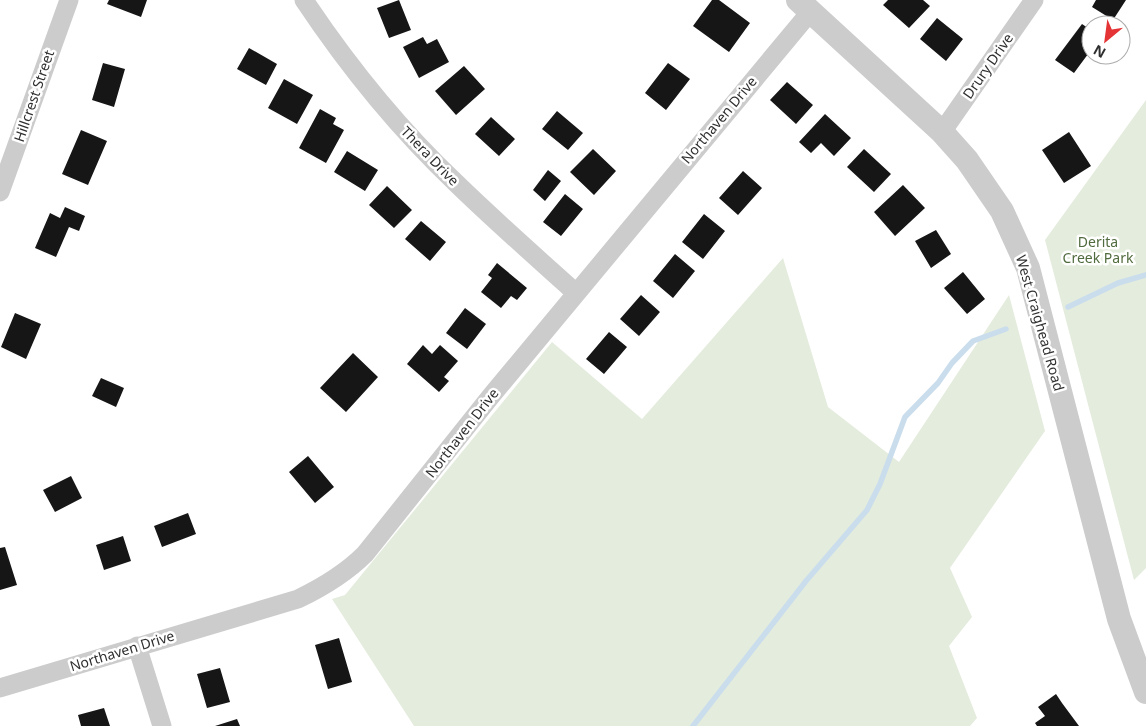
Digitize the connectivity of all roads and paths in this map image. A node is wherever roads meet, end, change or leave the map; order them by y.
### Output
1 (69, 0) edge
2 (304, 0) edge
3 (1034, 0) edge
4 (804, 6) edge
5 (942, 132) junction
6 (0, 192) edge
7 (576, 294) junction
8 (137, 646) junction
9 (0, 688) edge
10 (1146, 692) edge
11 (162, 726) edge

1 - 6 street, Hillcrest Street
2 - 7 street, Thera Drive
3 - 5 street, Drury Drive
4 - 5 street, West Craighead Road
4 - 7 street, Northaven Drive
5 - 10 street, West Craighead Road
7 - 8 street, Northaven Drive
8 - 9 street, Northaven Drive
8 - 11 street

